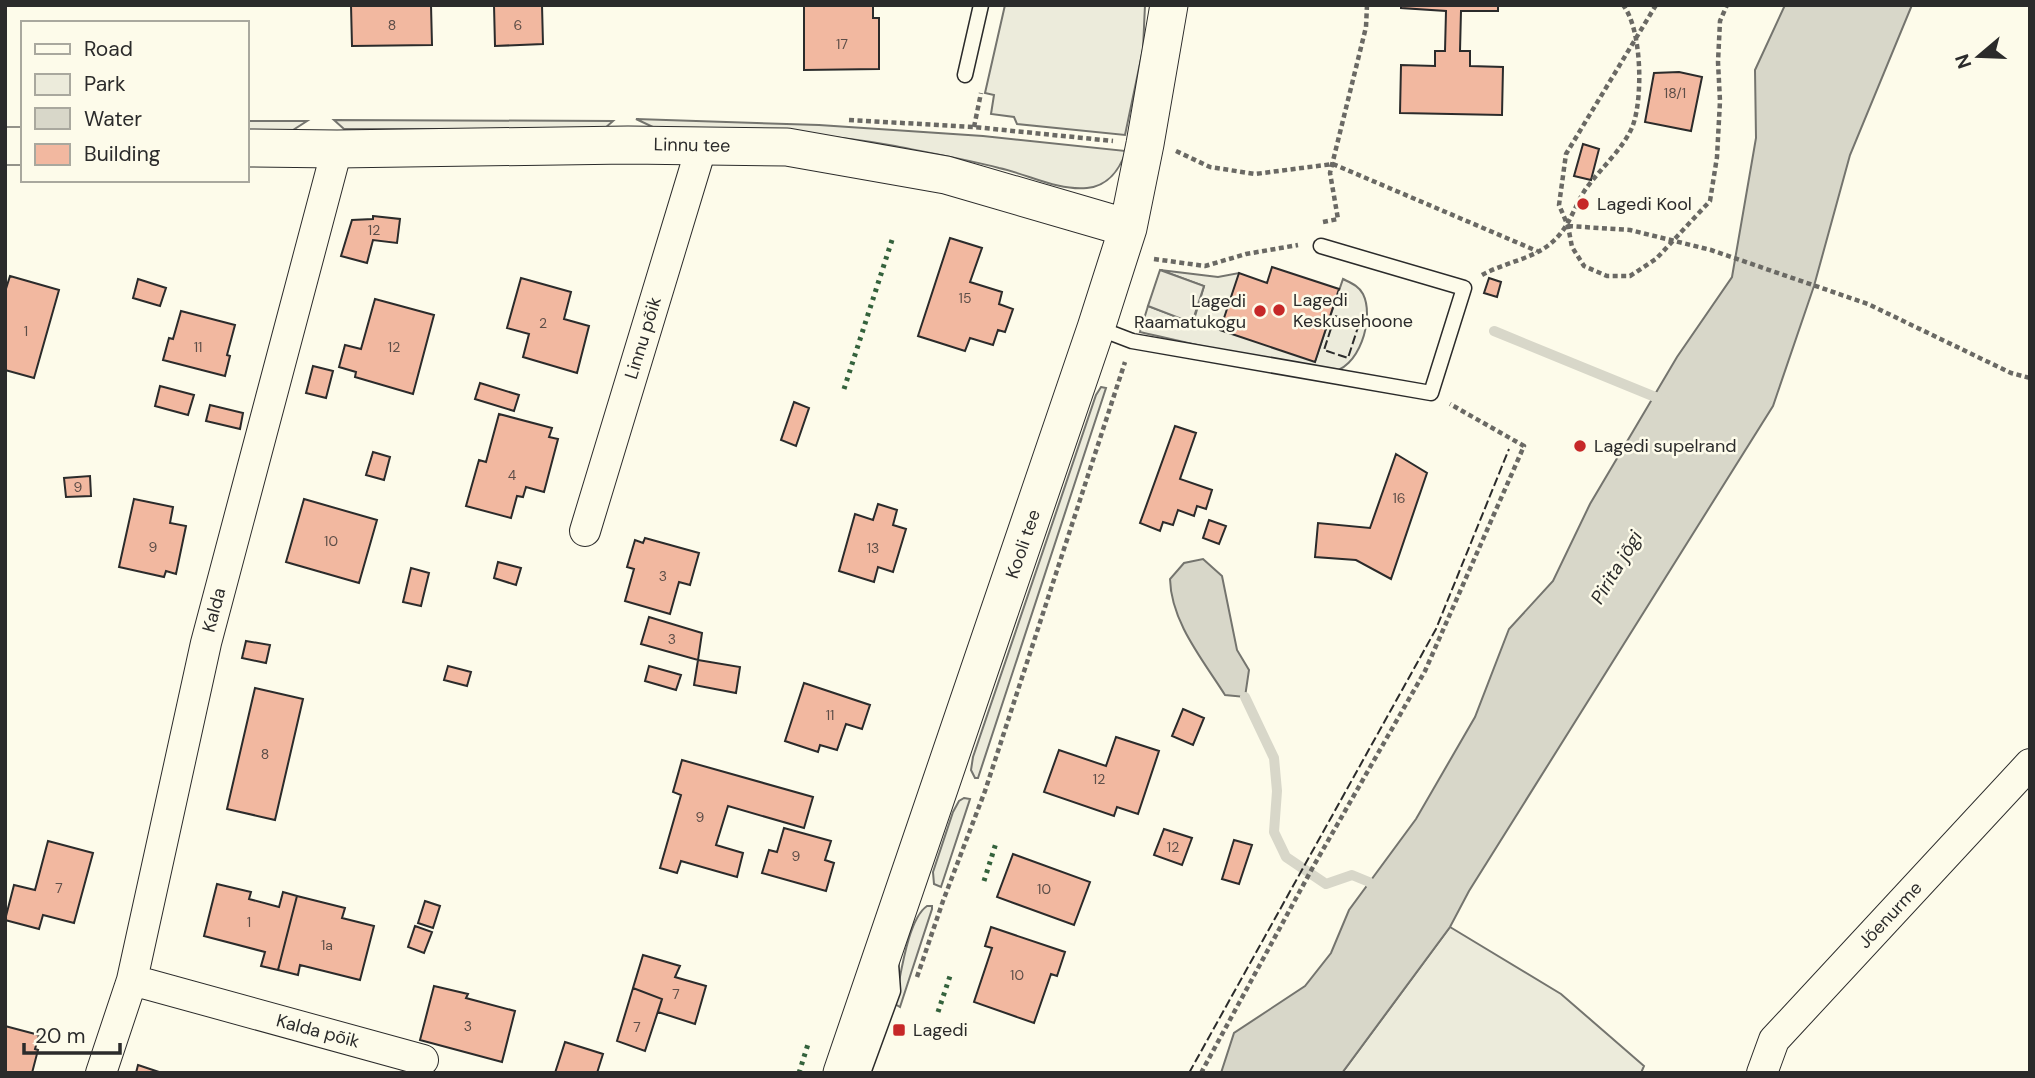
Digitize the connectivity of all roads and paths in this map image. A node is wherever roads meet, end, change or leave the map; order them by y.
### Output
1 (981, 5) edge
2 (1367, 5) edge
3 (1623, 5) edge
4 (1656, 5) edge
5 (1727, 5) edge
6 (1166, 12) edge
7 (1636, 36) junction
8 (965, 75) dead end
9 (702, 145) junction
10 (248, 148) edge
11 (337, 149) junction
12 (1174, 150) dead end
13 (1333, 164) junction
14 (1568, 226) junction
15 (1128, 228) junction
16 (1673, 241) junction
17 (1318, 245) junction
18 (1537, 251) junction
19 (1154, 259) dead end
20 (1464, 288) junction
21 (1096, 328) junction
22 (2030, 378) edge
23 (1431, 393) junction
24 (585, 531) dead end
25 (2030, 764) edge
26 (889, 937) junction
27 (132, 980) junction
28 (423, 1060) dead end
29 (101, 1073) edge
30 (842, 1073) edge
31 (863, 1073) edge
32 (1201, 1073) edge
33 (1762, 1073) edge

1 - 8 lane
2 - 13 path
3 - 7 path
4 - 7 path
5 - 16 path
6 - 15 street, Kooli tee
7 - 14 path
7 - 14 path
9 - 11 street, Linnu tee
9 - 15 street, Linnu tee
9 - 24 street, Linnu põik
10 - 11 street, Linnu tee
11 - 27 street, Kalda
12 - 13 path
13 - 17 path
13 - 18 path
14 - 16 path
14 - 16 path
14 - 18 path
15 - 21 street, Kooli tee
16 - 22 path
17 - 19 path
17 - 20 lane
18 - 20 path
20 - 23 lane
21 - 23 lane
21 - 26 street, Kooli tee
23 - 32 path
25 - 33 street, Jõenurme
26 - 30 street, Kooli tee
26 - 31 lane
27 - 28 street, Kalda põik
27 - 29 street, Kalda

